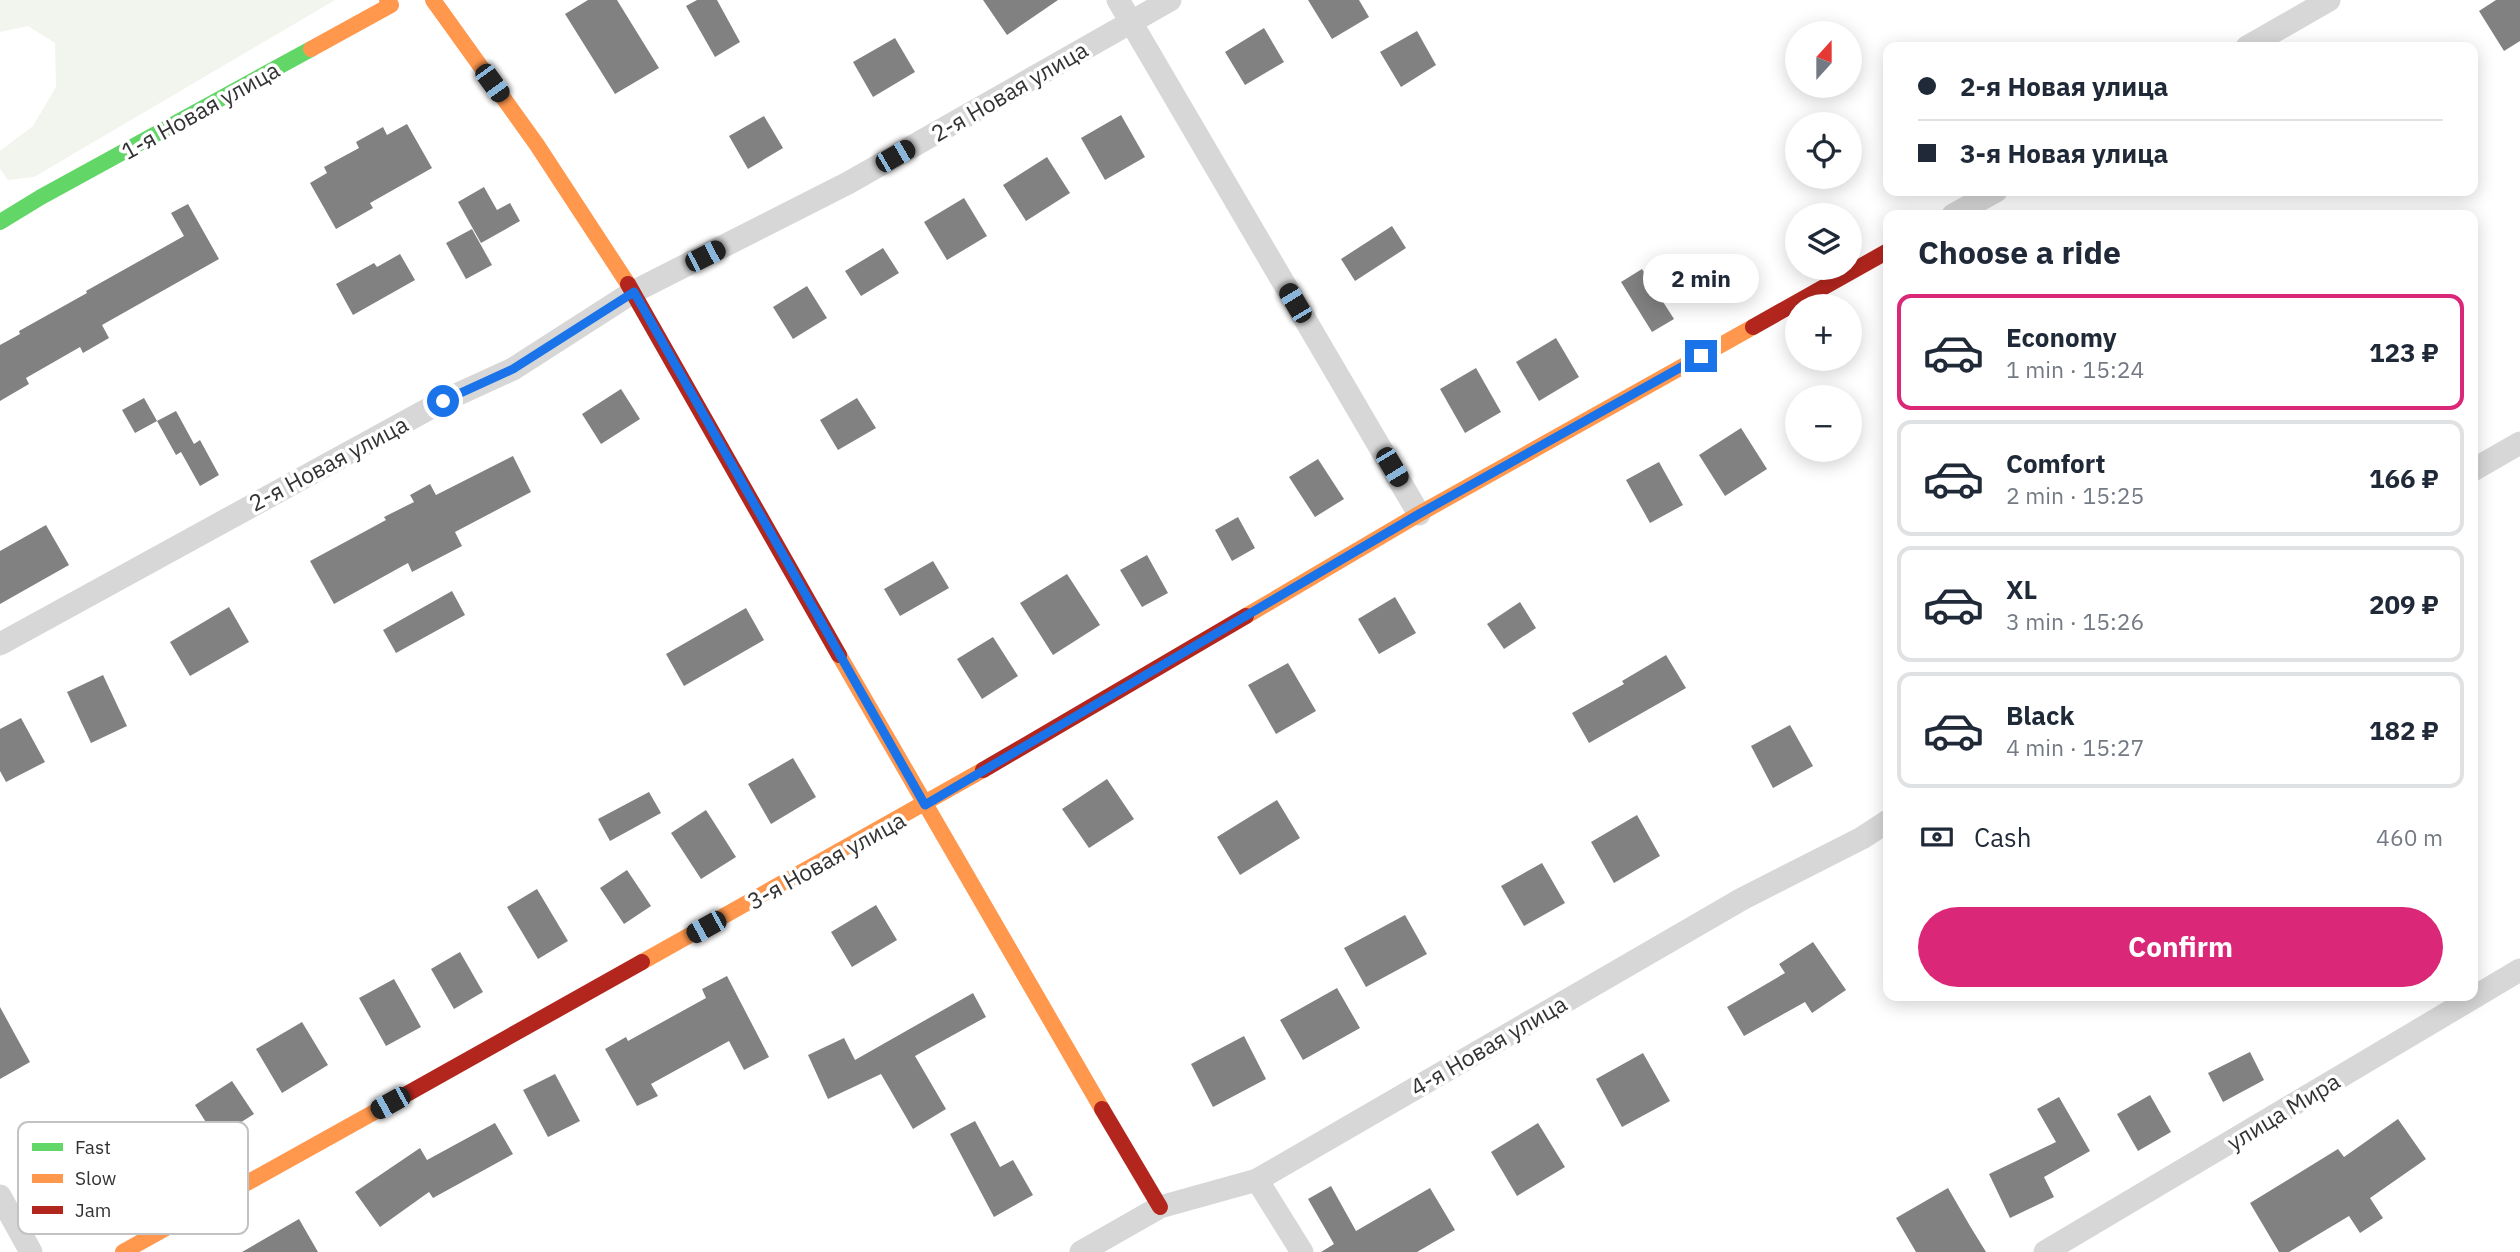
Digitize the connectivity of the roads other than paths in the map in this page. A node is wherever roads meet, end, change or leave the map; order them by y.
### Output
1 (433, 0) edge
2 (1118, 0) edge
3 (1170, 0) edge
4 (2329, 0) edge
5 (393, 2) edge
6 (1130, 22) junction
7 (2256, 42) edge
8 (1987, 196) edge
9 (1961, 210) edge
10 (0, 222) edge
11 (1883, 254) edge
12 (634, 292) junction
13 (2520, 443) edge
14 (2478, 467) edge
15 (1419, 514) junction
16 (0, 643) edge
17 (925, 805) junction
18 (1883, 824) edge
19 (2520, 970) edge
20 (2478, 995) edge
21 (2468, 1001) edge
22 (1257, 1180) junction
23 (248, 1182) edge
24 (0, 1196) edge
25 (1160, 1207) junction
26 (18, 1229) edge
27 (21, 1234) edge
28 (155, 1234) edge
29 (31, 1252) edge
30 (123, 1252) edge
31 (1082, 1252) edge
32 (1302, 1252) edge
33 (2045, 1252) edge

1 - 12 street
2 - 6 street
3 - 6 street, 2-я Новая улица
4 - 7 street
5 - 10 street, 1-я Новая улица
6 - 12 street, 2-я Новая улица
6 - 15 street
8 - 9 street
11 - 15 street, 3-я Новая улица
12 - 16 street, 2-я Новая улица
12 - 17 street
13 - 14 street
15 - 17 street, 3-я Новая улица
17 - 23 street, 3-я Новая улица
17 - 25 street
18 - 22 street, 4-я Новая улица
19 - 20 street, улица Мира
21 - 33 street, улица Мира
22 - 25 street, 4-я Новая улица
22 - 32 street
24 - 26 street
25 - 31 street, 4-я Новая улица
27 - 29 street
28 - 30 street, 3-я Новая улица

